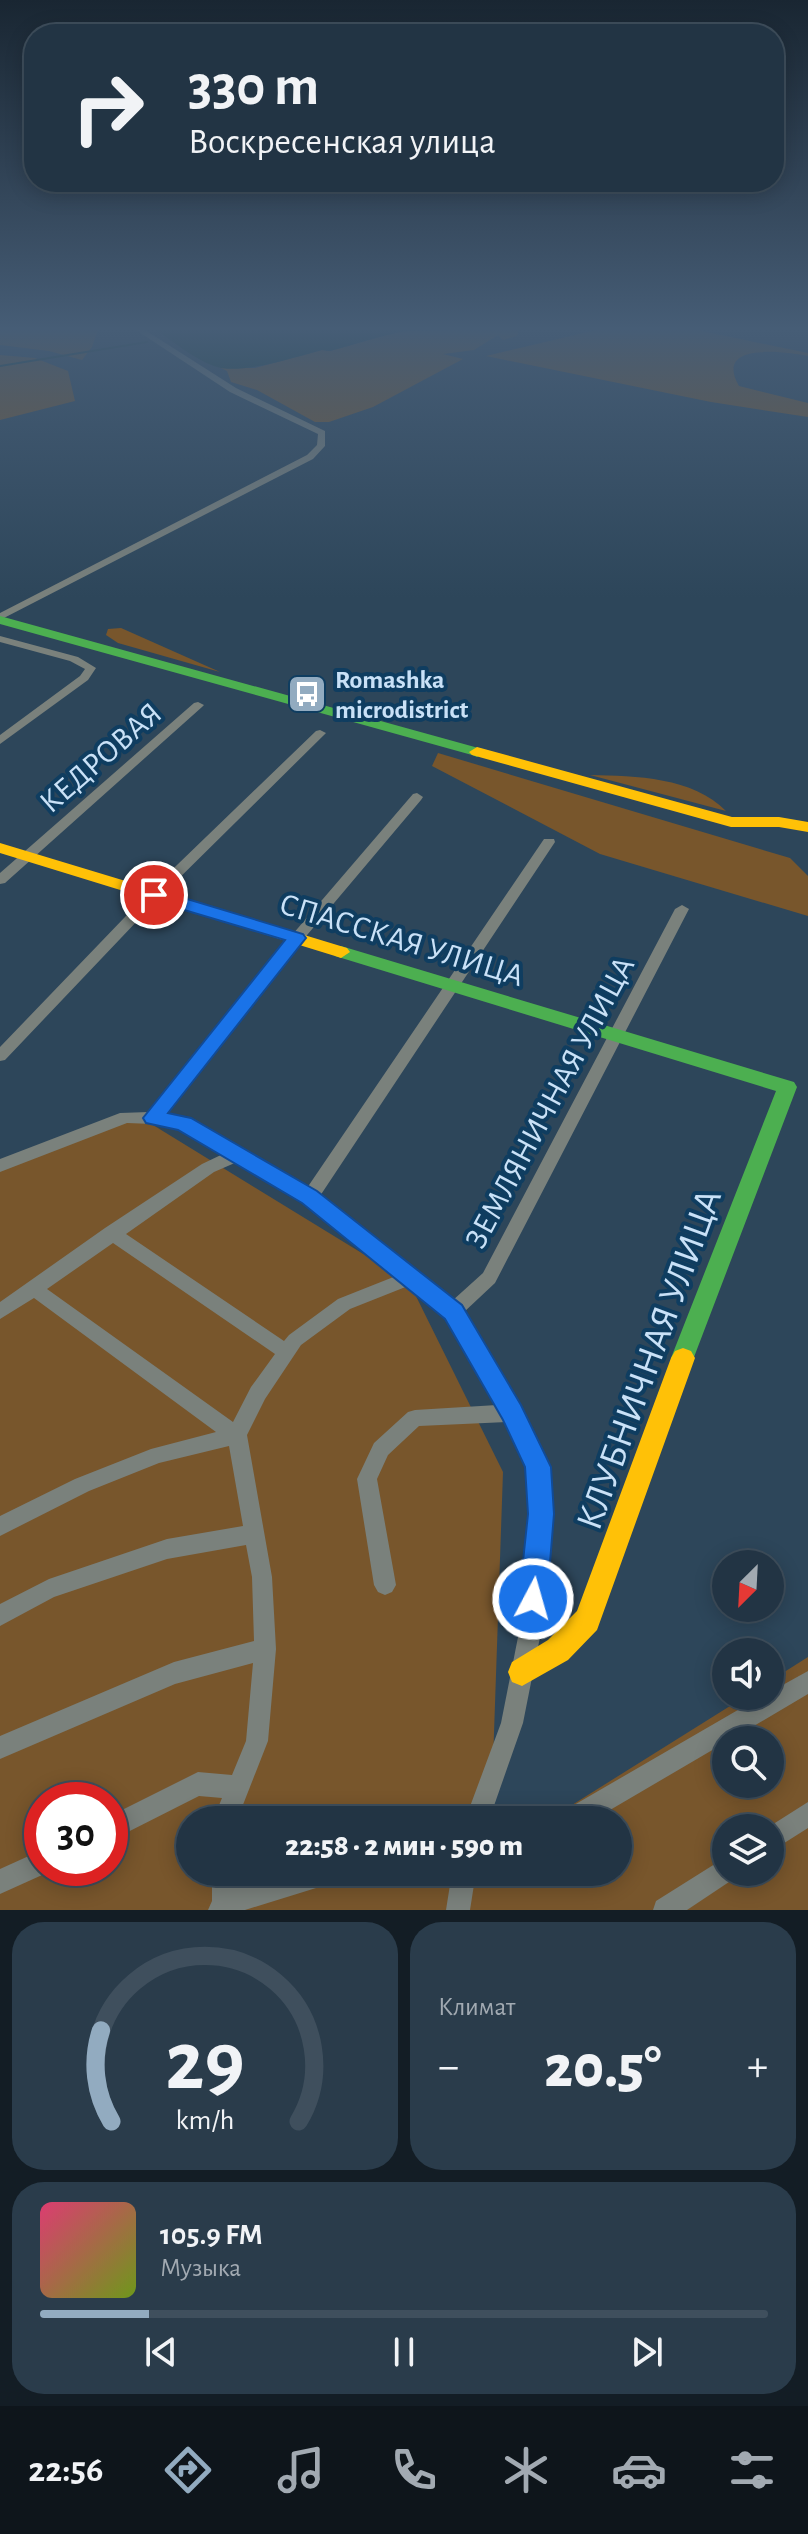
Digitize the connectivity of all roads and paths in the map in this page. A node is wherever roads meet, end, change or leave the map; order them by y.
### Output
1 (293, 419) edge
2 (0, 619) edge
3 (0, 639) edge
4 (198, 705) dead end
5 (320, 733) dead end
6 (0, 741) edge
7 (417, 797) dead end
8 (808, 827) edge
9 (549, 842) dead end
10 (0, 848) edge
11 (27, 856) junction
12 (0, 880) edge
13 (154, 895) junction
14 (682, 909) dead end
15 (297, 938) junction
16 (452, 985) junction
17 (616, 1035) junction
18 (0, 1056) edge
19 (787, 1087) joint
20 (153, 1118) junction
21 (235, 1156) junction
22 (0, 1166) edge
23 (310, 1197) junction
24 (111, 1233) junction
25 (413, 1277) junction
26 (33, 1288) junction
27 (0, 1312) edge
28 (453, 1312) junction
29 (286, 1352) junction
30 (512, 1413) junction
31 (237, 1435) junction
32 (0, 1526) edge
33 (255, 1534) junction
34 (385, 1585) dead end
35 (0, 1616) edge
36 (265, 1649) junction
37 (522, 1672) junction
38 (808, 1682) edge
39 (0, 1748) edge
40 (237, 1787) junction
41 (230, 1806) edge
42 (482, 1806) edge
43 (594, 1806) edge
44 (808, 1814) edge
45 (128, 1820) edge
46 (784, 1830) edge
47 (24, 1871) edge
48 (712, 1878) edge
49 (0, 1882) edge
50 (223, 1886) edge
51 (286, 1886) edge
52 (462, 1886) edge
53 (222, 1907) edge
54 (458, 1910) edge
55 (665, 1910) edge

1 - 2 street
2 - 8 street
3 - 6 street
4 - 11 street, КЕДРОВАЯ
5 - 13 street
7 - 15 street
9 - 16 street
10 - 11 street, СПАССКАЯ УЛИЦА
11 - 12 street, КЕДРОВАЯ
11 - 13 street, СПАССКАЯ УЛИЦА
13 - 15 street, СПАССКАЯ УЛИЦА
13 - 18 street
14 - 17 street, ЗЕМЛЯНИЧНАЯ УЛИЦА
15 - 16 street, СПАССКАЯ УЛИЦА
15 - 20 street
16 - 17 street, СПАССКАЯ УЛИЦА
16 - 23 street
17 - 19 street, СПАССКАЯ УЛИЦА
17 - 28 street, ЗЕМЛЯНИЧНАЯ УЛИЦА
19 - 37 street, КЛУБНИЧНАЯ УЛИЦА
20 - 21 street
20 - 22 street
21 - 23 street
21 - 24 street
23 - 25 street
24 - 26 street
24 - 29 street
25 - 28 street
25 - 29 street
26 - 27 street
26 - 31 street
28 - 30 street
29 - 31 street
30 - 34 street
30 - 37 street
31 - 32 street
31 - 33 street
33 - 35 street
33 - 36 street
36 - 39 street
36 - 40 street
37 - 42 street
38 - 43 street
40 - 41 street
40 - 45 street
44 - 46 street
47 - 49 street
48 - 55 street
50 - 53 street
51 - 53 street
52 - 54 street

